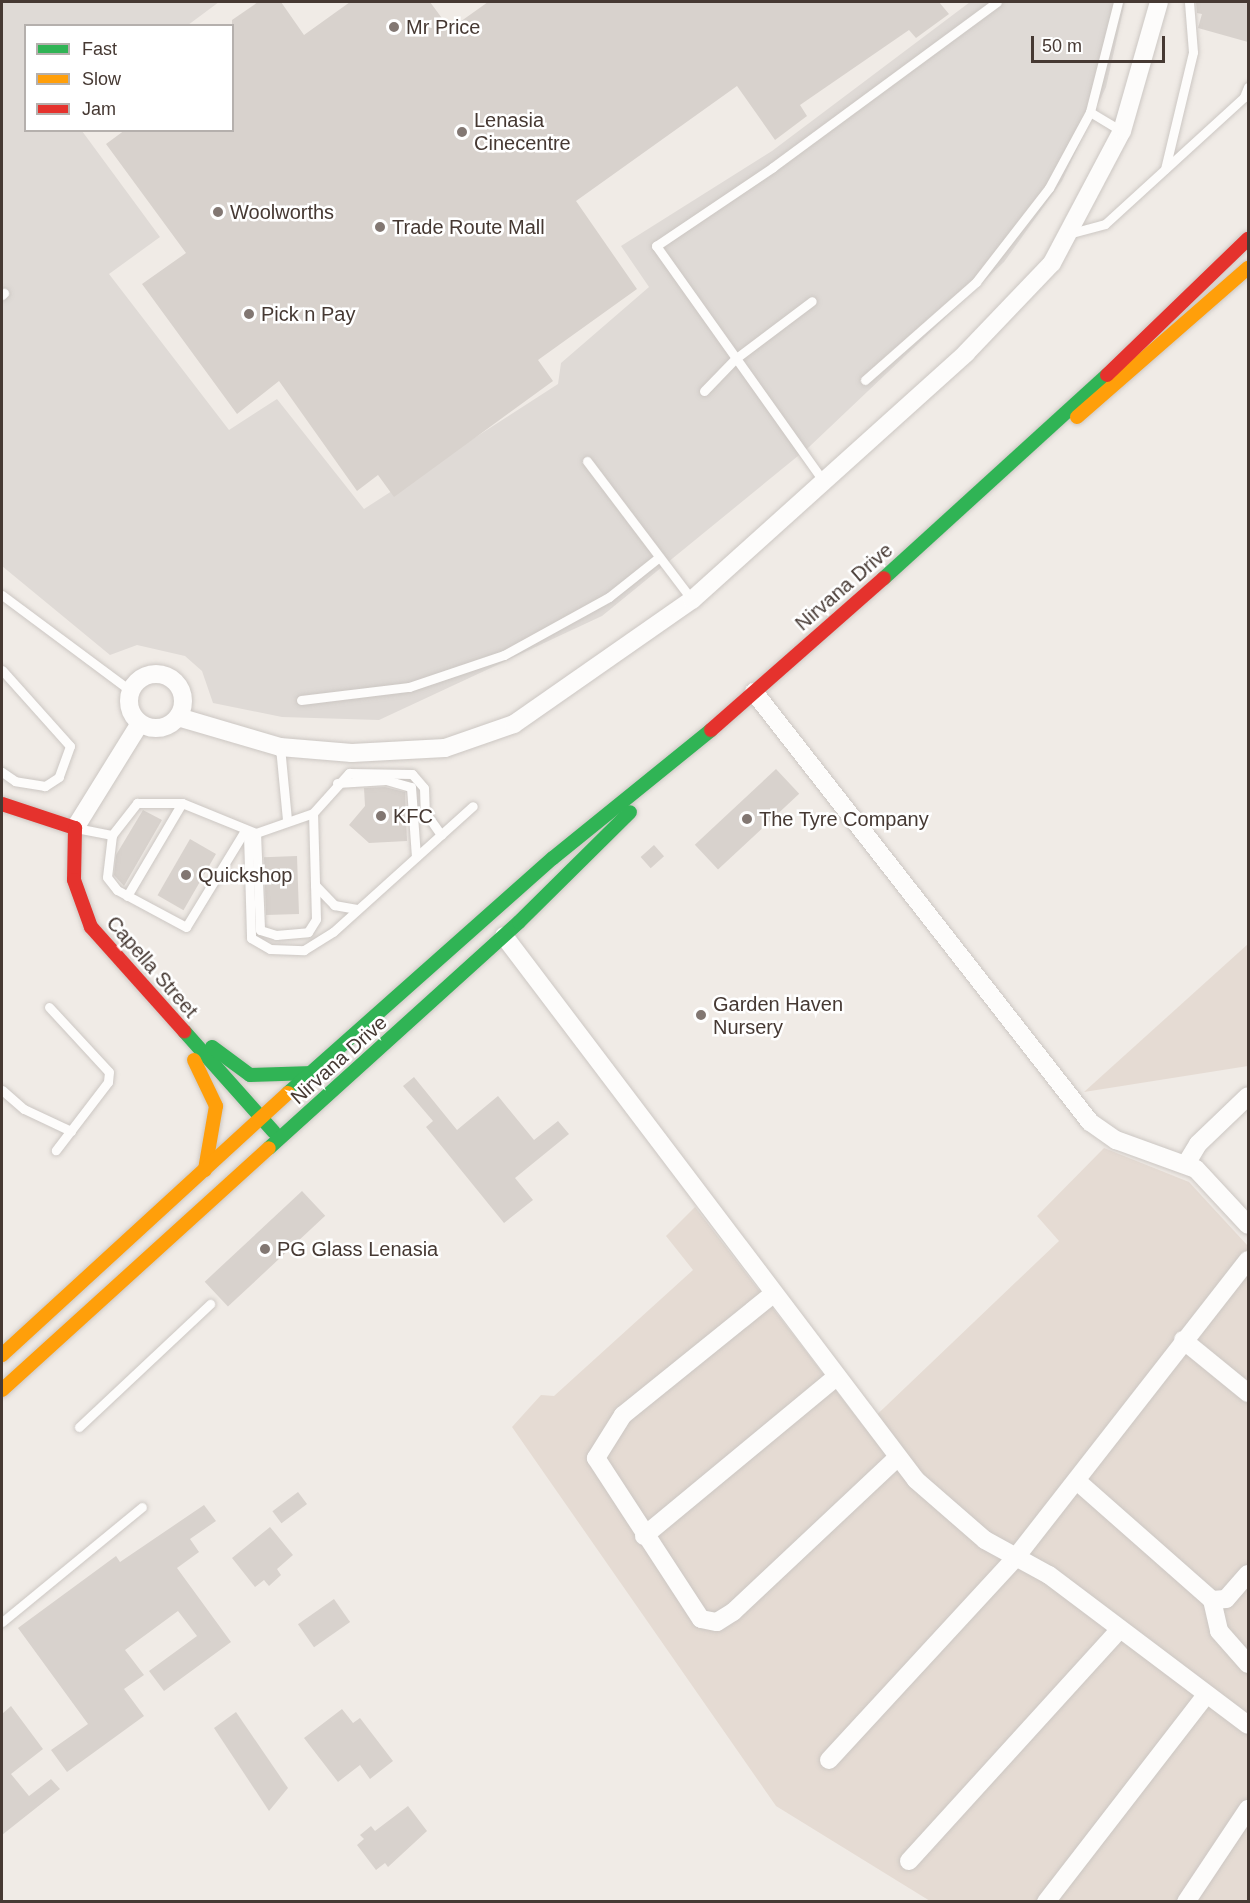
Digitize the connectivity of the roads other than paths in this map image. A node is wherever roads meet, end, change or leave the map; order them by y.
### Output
1 (997, 2) edge
2 (1118, 2) edge
3 (1159, 2) edge
4 (1189, 2) edge
5 (1248, 87) edge
6 (1090, 112) junction
7 (1122, 131) junction
8 (1165, 169) junction
9 (1068, 234) junction
10 (1248, 239) edge
11 (1248, 268) edge
12 (812, 301) dead end
13 (735, 359) junction
14 (865, 380) dead end
15 (704, 391) dead end
16 (1021, 458) junction
17 (587, 461) dead end
18 (824, 482) junction
19 (658, 558) junction
20 (2, 595) edge
21 (692, 600) junction
22 (2, 670) edge
23 (131, 692) junction
24 (754, 692) junction
25 (301, 700) dead end
26 (178, 717) junction
27 (140, 723) junction
28 (280, 747) junction
29 (692, 747) junction
30 (2, 771) edge
31 (337, 783) junction
32 (182, 803) junction
33 (2, 804) edge
34 (473, 806) dead end
35 (313, 813) junction
36 (287, 820) junction
37 (75, 828) junction
38 (249, 833) junction
39 (112, 835) junction
40 (441, 835) junction
41 (416, 856) junction
42 (315, 885) junction
43 (127, 896) junction
44 (357, 909) junction
45 (504, 936) junction
46 (48, 1007) dead end
47 (159, 1007) junction
48 (313, 1073) junction
49 (2, 1090) edge
50 (1248, 1096) edge
51 (264, 1120) junction
52 (71, 1131) junction
53 (281, 1139) junction
54 (56, 1150) dead end
55 (1186, 1164) junction
56 (205, 1170) junction
57 (1248, 1225) edge
58 (1248, 1260) edge
59 (772, 1294) junction
60 (210, 1304) dead end
61 (1183, 1340) junction
62 (2, 1355) edge
63 (836, 1377) junction
64 (2, 1390) edge
65 (1248, 1393) edge
66 (80, 1427) dead end
67 (898, 1457) junction
68 (1077, 1481) junction
69 (142, 1507) dead end
70 (644, 1536) junction
71 (1016, 1557) junction
72 (1248, 1574) edge
73 (1212, 1600) junction
74 (3, 1618) edge
75 (1119, 1630) junction
76 (1248, 1664) edge
77 (1206, 1695) junction
78 (1248, 1725) edge
79 (829, 1760) dead end
80 (1248, 1809) edge
81 (909, 1861) dead end
82 (1046, 1902) edge
83 (1186, 1902) edge

1 - 13 lane
2 - 6 lane
3 - 7 street
4 - 8 lane
5 - 8 lane
6 - 7 lane
6 - 14 lane
7 - 9 street
8 - 9 lane
9 - 18 street
10 - 16 main road, Nirvana Drive
11 - 16 main road, Nirvana Drive
12 - 13 lane
13 - 15 lane
13 - 18 lane
16 - 24 main road, Nirvana Drive
17 - 19 lane
18 - 21 street
19 - 21 lane
19 - 25 lane
20 - 23 lane
21 - 28 street
22 - 30 lane
23 - 26 street
23 - 27 street
24 - 29 main road, Nirvana Drive
24 - 55 street
26 - 27 street
26 - 28 street
27 - 37 street
28 - 36 lane
29 - 45 main road, Nirvana Drive
29 - 48 main road, Nirvana Drive
31 - 35 lane
31 - 40 lane
31 - 41 lane
32 - 38 lane
32 - 39 lane
32 - 43 lane
33 - 37 main road
34 - 40 lane
35 - 36 lane
35 - 42 lane
36 - 38 lane
37 - 39 lane
37 - 47 main road, Capella Street
38 - 42 lane
38 - 43 lane
38 - 44 lane
39 - 43 lane
40 - 41 lane
41 - 44 lane
42 - 44 lane
45 - 53 main road, Nirvana Drive
45 - 59 street
46 - 52 lane
47 - 48 main road
47 - 51 main road, Capella Street
47 - 56 main road
48 - 51 main road, Nirvana Drive
49 - 52 lane
50 - 55 street
51 - 53 main road, Capella Street
51 - 56 main road, Nirvana Drive
52 - 54 lane
53 - 64 main road, Nirvana Drive
55 - 57 street
56 - 62 main road, Nirvana Drive
58 - 61 street
59 - 63 street
59 - 70 street
60 - 66 lane
61 - 65 street
61 - 68 street
63 - 67 street
63 - 70 street
67 - 70 street
67 - 71 street
68 - 71 street
68 - 73 street
69 - 74 lane
71 - 75 street
71 - 79 street
72 - 73 street
73 - 76 street
75 - 77 street
75 - 81 street
77 - 78 street
77 - 82 street
80 - 83 street

